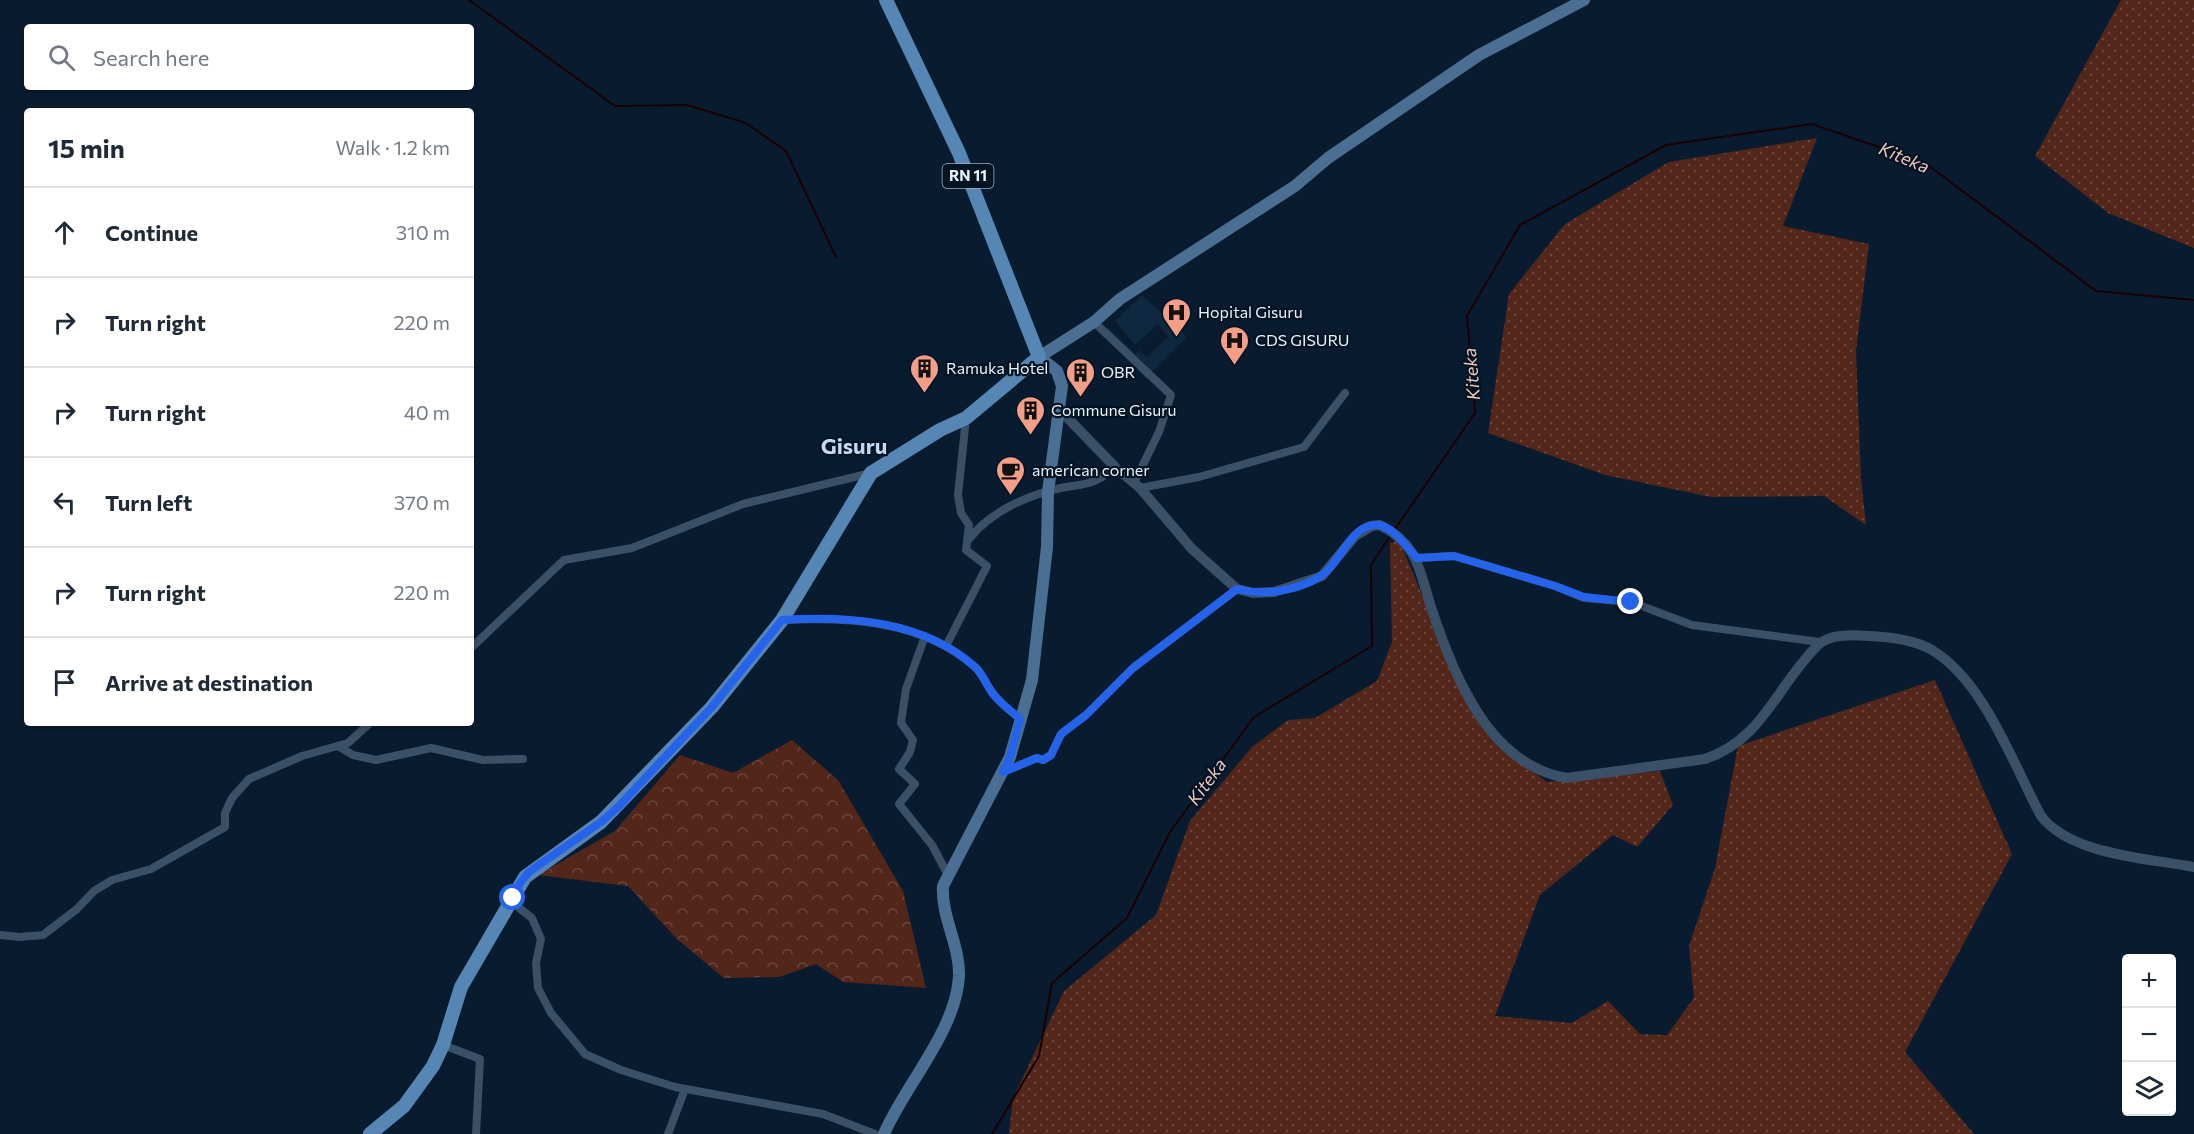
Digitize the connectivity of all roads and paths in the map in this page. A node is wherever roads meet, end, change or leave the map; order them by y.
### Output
1 (886, 0) edge
2 (1584, 0) edge
3 (1095, 322) junction
4 (1039, 357) junction
5 (1345, 393) dead end
6 (1058, 408) junction
7 (966, 418) junction
8 (1116, 468) junction
9 (871, 473) junction
10 (1137, 485) junction
11 (1048, 492) junction
12 (965, 545) junction
13 (1417, 558) junction
14 (1237, 589) junction
15 (782, 620) junction
16 (925, 636) junction
17 (1820, 642) junction
18 (474, 645) edge
19 (946, 646) junction
20 (1020, 719) junction
21 (367, 726) edge
22 (338, 747) junction
23 (523, 759) dead end
24 (1003, 772) junction
25 (2194, 867) edge
26 (948, 875) junction
27 (513, 898) junction
28 (0, 935) edge
29 (443, 1045) junction
30 (686, 1089) junction
31 (370, 1134) edge
32 (476, 1134) edge
33 (668, 1134) edge
34 (875, 1134) edge
35 (884, 1134) edge

1 - 4 main road, RN 11
2 - 3 main road
3 - 4 main road
3 - 10 street
4 - 6 main road
4 - 7 main road
5 - 10 street
6 - 8 street
6 - 11 main road
7 - 9 main road
7 - 12 street
8 - 10 street
8 - 11 street
9 - 15 main road
9 - 18 street
10 - 14 street
11 - 12 street
11 - 20 main road
12 - 19 street
13 - 14 street
13 - 17 street
13 - 17 street
14 - 24 street
15 - 16 street
15 - 27 main road
16 - 19 street
16 - 26 street
17 - 25 street
19 - 20 street
20 - 24 main road
21 - 22 street
22 - 23 street
22 - 28 street
24 - 26 main road
26 - 35 main road
27 - 29 main road
27 - 30 street
29 - 31 main road
29 - 32 street
30 - 33 street
30 - 34 street

